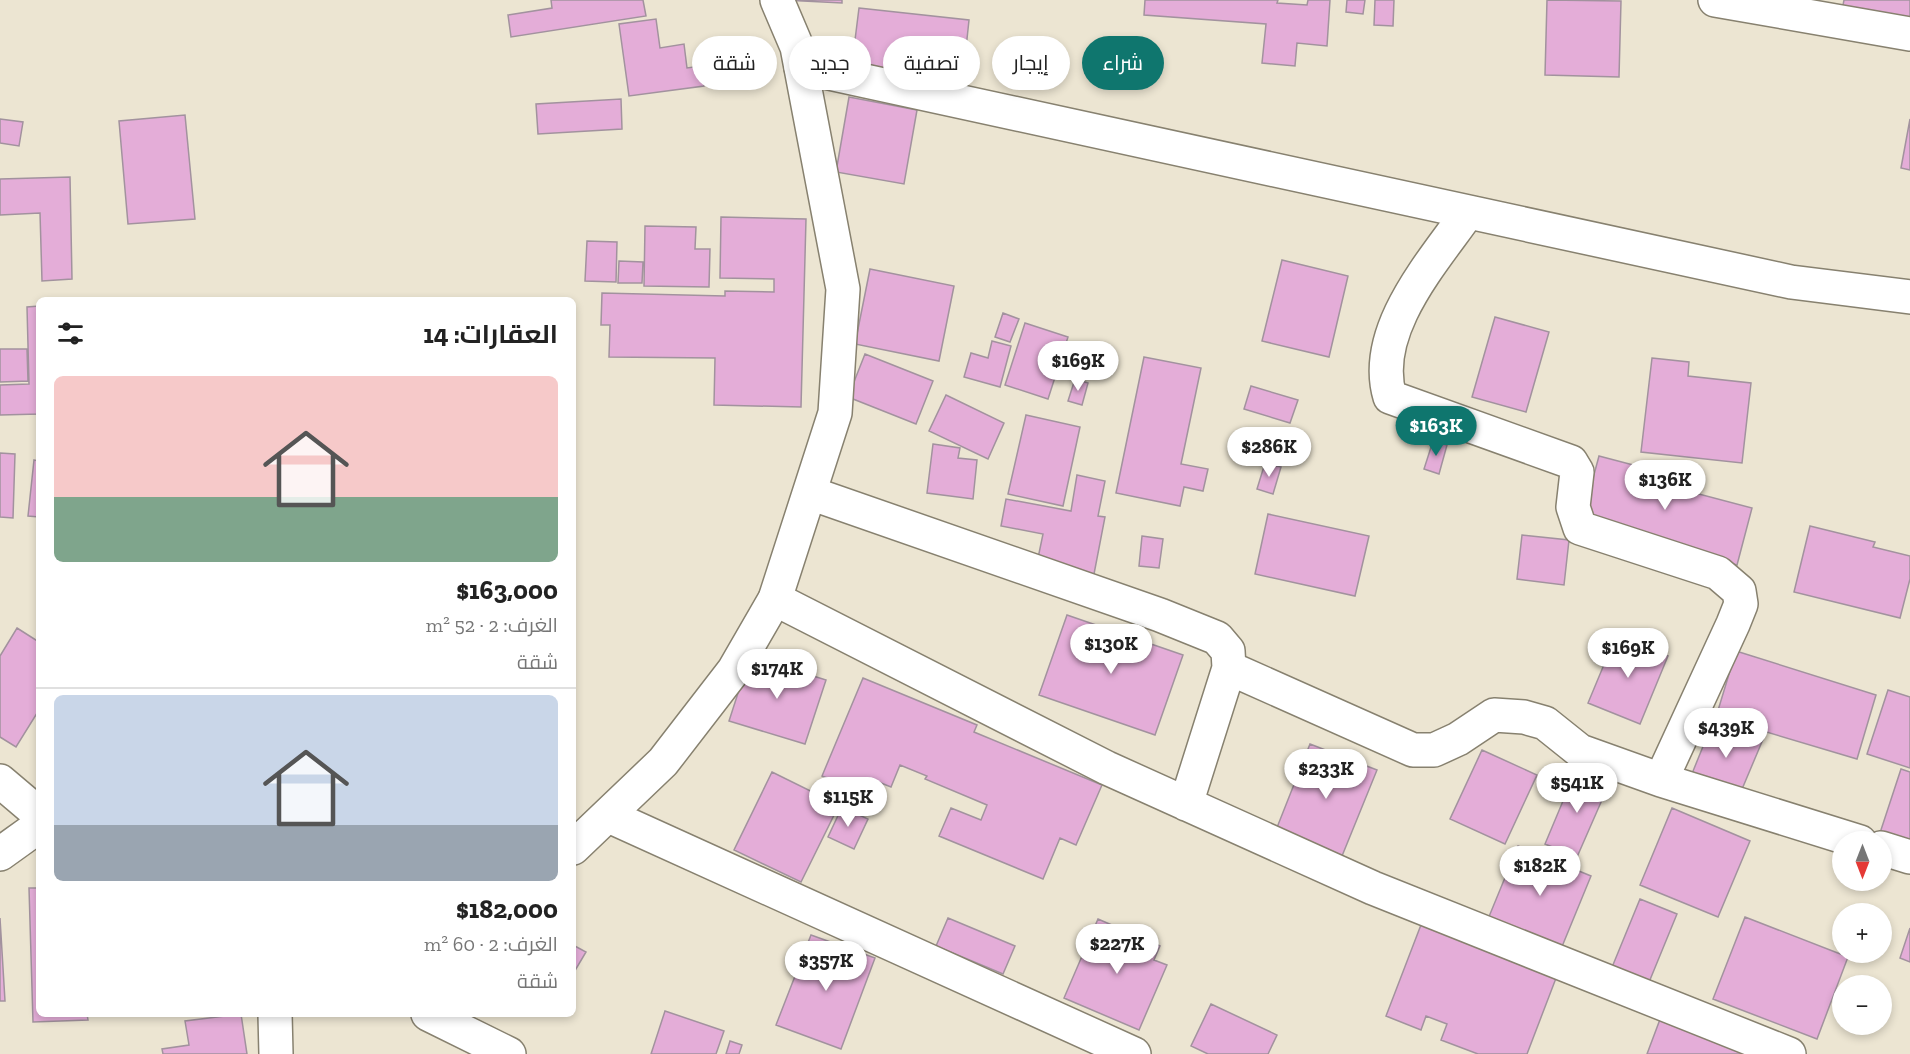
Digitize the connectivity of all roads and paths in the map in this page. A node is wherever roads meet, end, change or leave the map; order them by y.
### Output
1 (777, 0) edge
2 (1715, 0) edge
3 (1910, 34) edge
4 (792, 36) edge
5 (871, 82) edge
6 (805, 90) edge
7 (1468, 212) junction
8 (1910, 297) edge
9 (810, 493) junction
10 (775, 599) junction
11 (1229, 668) junction
12 (1661, 780) junction
13 (0, 781) edge
14 (1186, 804) junction
15 (36, 811) edge
16 (609, 816) junction
17 (36, 828) edge
18 (1832, 833) edge
19 (576, 845) edge
20 (1892, 851) edge
21 (0, 854) edge
22 (1910, 857) edge
23 (275, 1017) edge
24 (434, 1017) edge
25 (276, 1054) edge
26 (509, 1054) edge
27 (1134, 1054) edge
28 (1789, 1054) edge

1 - 4 street
2 - 3 street
5 - 7 street
6 - 9 street
7 - 8 street
7 - 12 street
9 - 10 street
9 - 11 street
10 - 14 street
10 - 16 street
11 - 12 street
11 - 14 street
12 - 18 street
13 - 15 street
14 - 28 street
16 - 19 street
16 - 27 street
17 - 21 street
20 - 22 street
23 - 25 street
24 - 26 street

